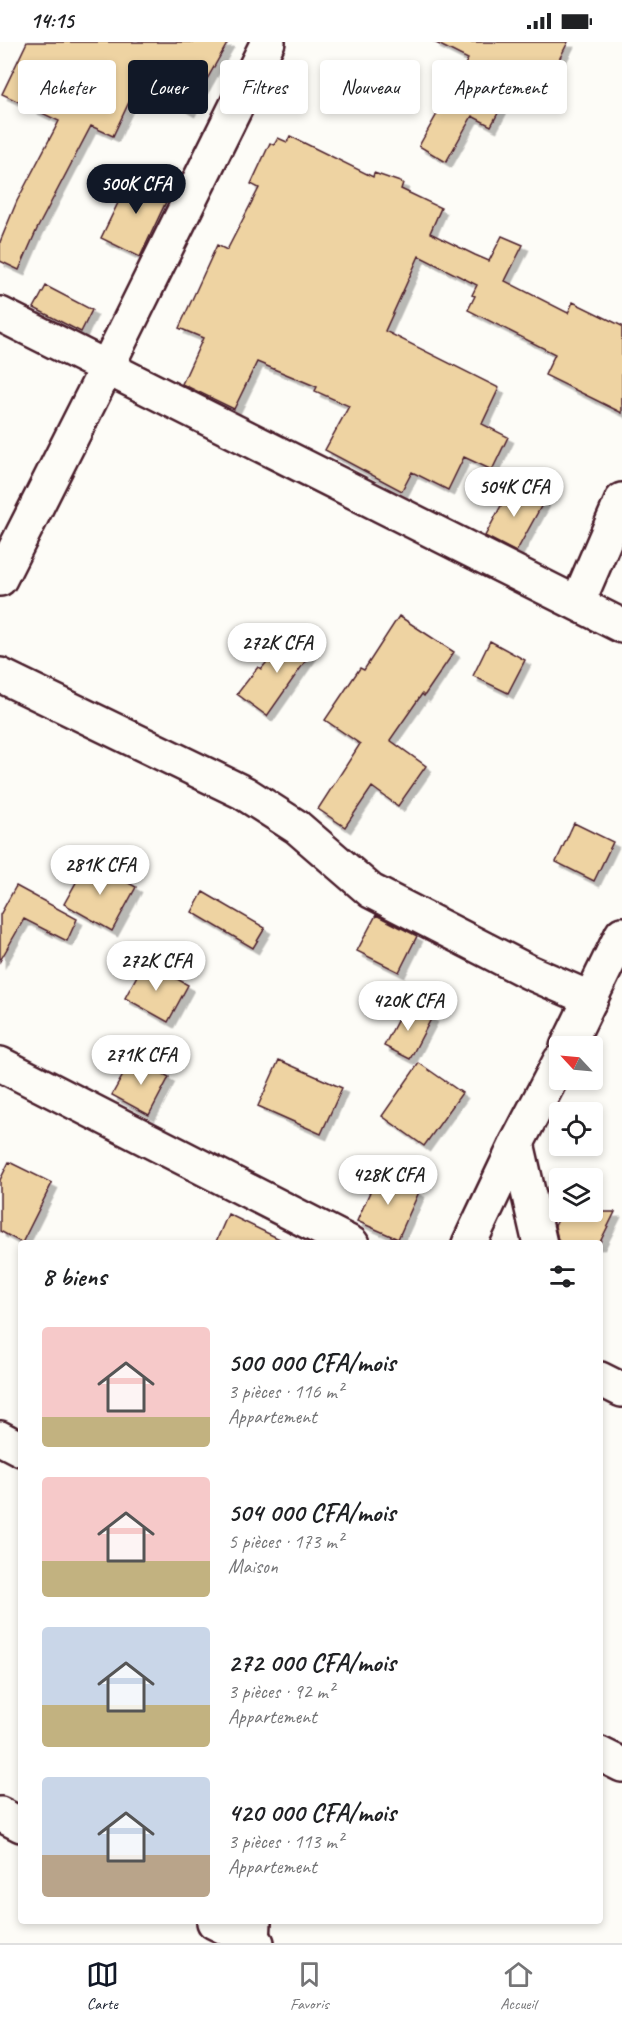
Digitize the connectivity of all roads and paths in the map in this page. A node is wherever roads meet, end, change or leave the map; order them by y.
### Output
1 (268, 42) edge
2 (0, 314) edge
3 (106, 369) junction
4 (622, 500) edge
5 (0, 579) edge
6 (578, 602) junction
7 (622, 626) edge
8 (0, 675) edge
9 (622, 934) edge
10 (591, 999) junction
11 (572, 1036) edge
12 (0, 1064) edge
13 (549, 1081) edge
14 (517, 1143) junction
15 (344, 1240) edge
16 (471, 1240) edge
17 (539, 1240) edge
18 (603, 1380) edge
19 (622, 1390) edge
20 (0, 1438) edge
21 (18, 1447) edge
22 (603, 1756) edge
23 (622, 1765) edge
24 (0, 1814) edge
25 (18, 1823) edge
26 (219, 1924) edge
27 (255, 1937) edge

1 - 3 street
2 - 3 street
3 - 5 street
3 - 6 street
4 - 6 street
6 - 7 street
8 - 10 street
9 - 10 street
10 - 11 street
12 - 15 street
13 - 14 street
14 - 16 street
14 - 17 street
18 - 19 street
20 - 21 street
22 - 23 street
24 - 25 street
26 - 27 street

